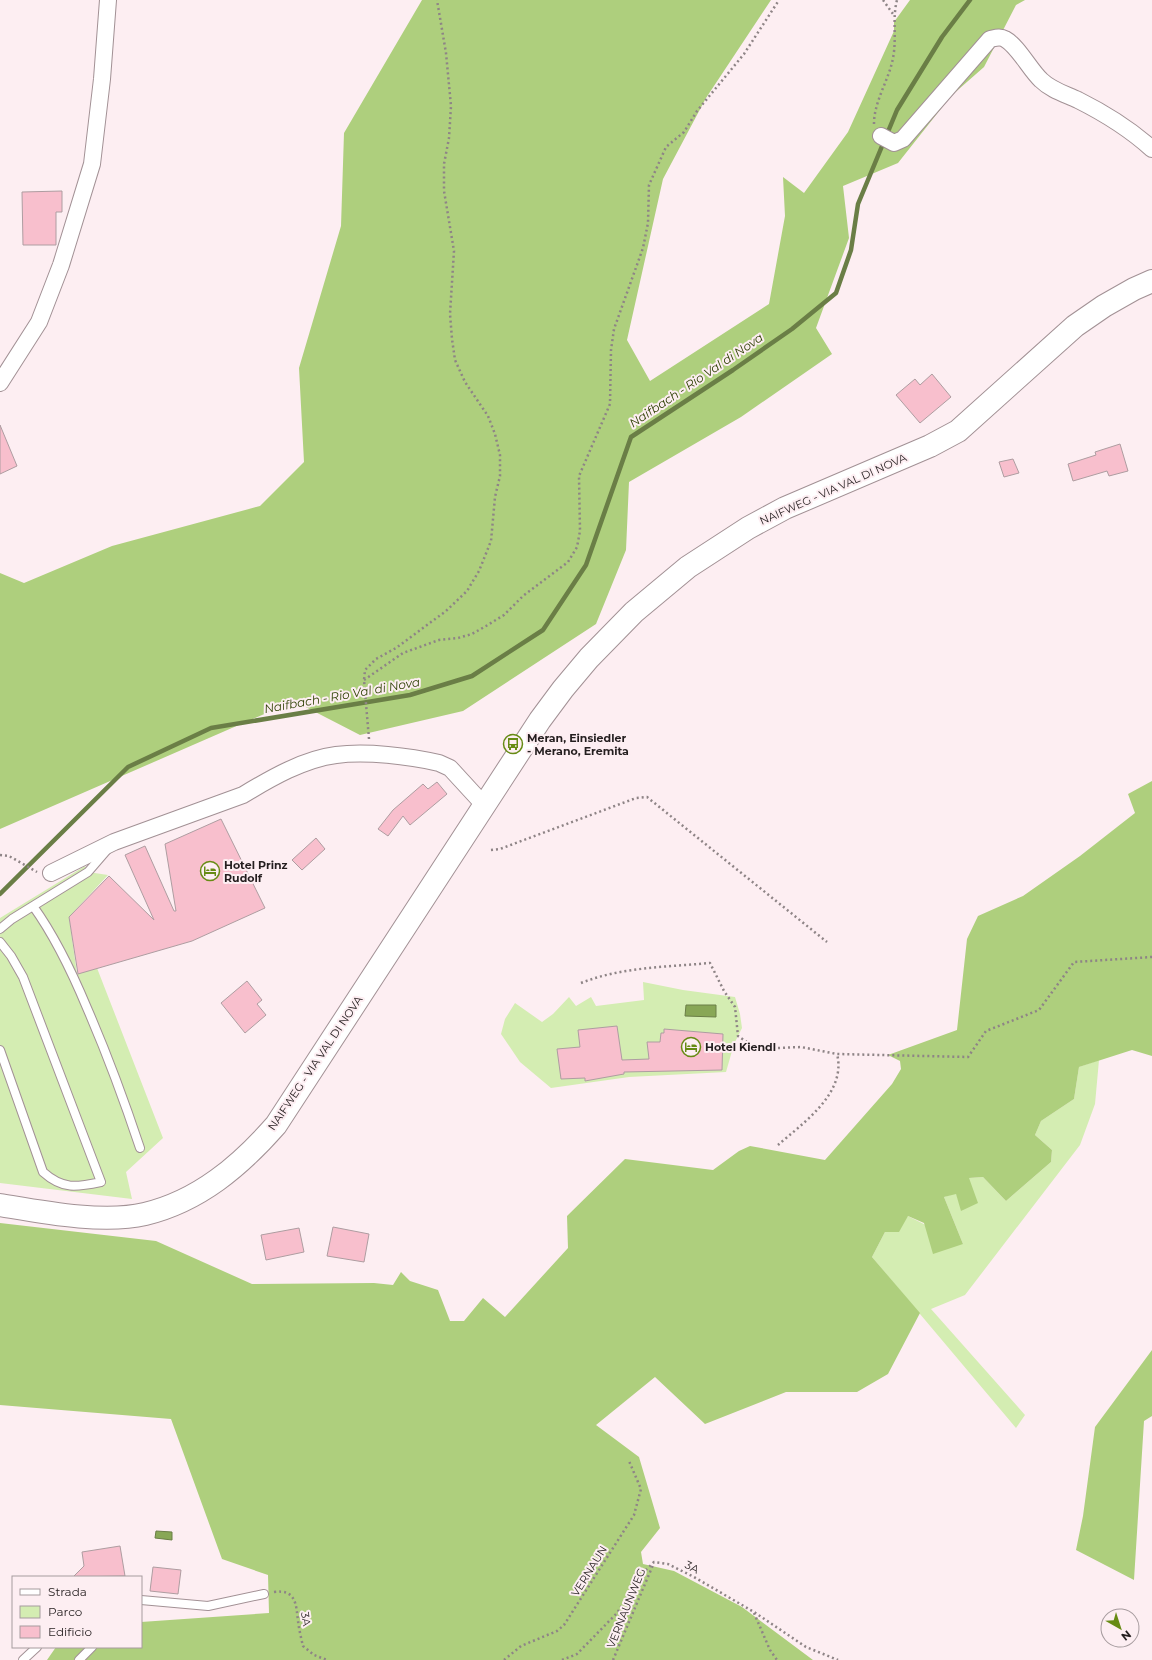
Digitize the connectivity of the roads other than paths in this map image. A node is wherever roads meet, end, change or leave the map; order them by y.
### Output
1 (108, 0) edge
2 (886, 139) road end
3 (1152, 149) edge
4 (1152, 281) edge
5 (0, 383) edge
6 (484, 805) junction
7 (114, 842) junction
8 (44, 872) road end
9 (34, 906) junction
10 (0, 928) edge
11 (0, 942) edge
12 (0, 1050) edge
13 (140, 1148) dead end
14 (0, 1205) edge
15 (264, 1594) road end
16 (142, 1600) edge
17 (36, 1648) edge
18 (91, 1648) edge
19 (23, 1660) edge
20 (79, 1660) edge

1 - 5 street
2 - 3 street
4 - 6 main road, NAIFWEG - VIA VAL DI NOVA
6 - 7 street
6 - 14 main road, NAIFWEG - VIA VAL DI NOVA
7 - 8 street
7 - 9 lane
9 - 10 lane
9 - 13 lane
11 - 12 lane
15 - 16 lane
17 - 19 lane
18 - 20 lane

